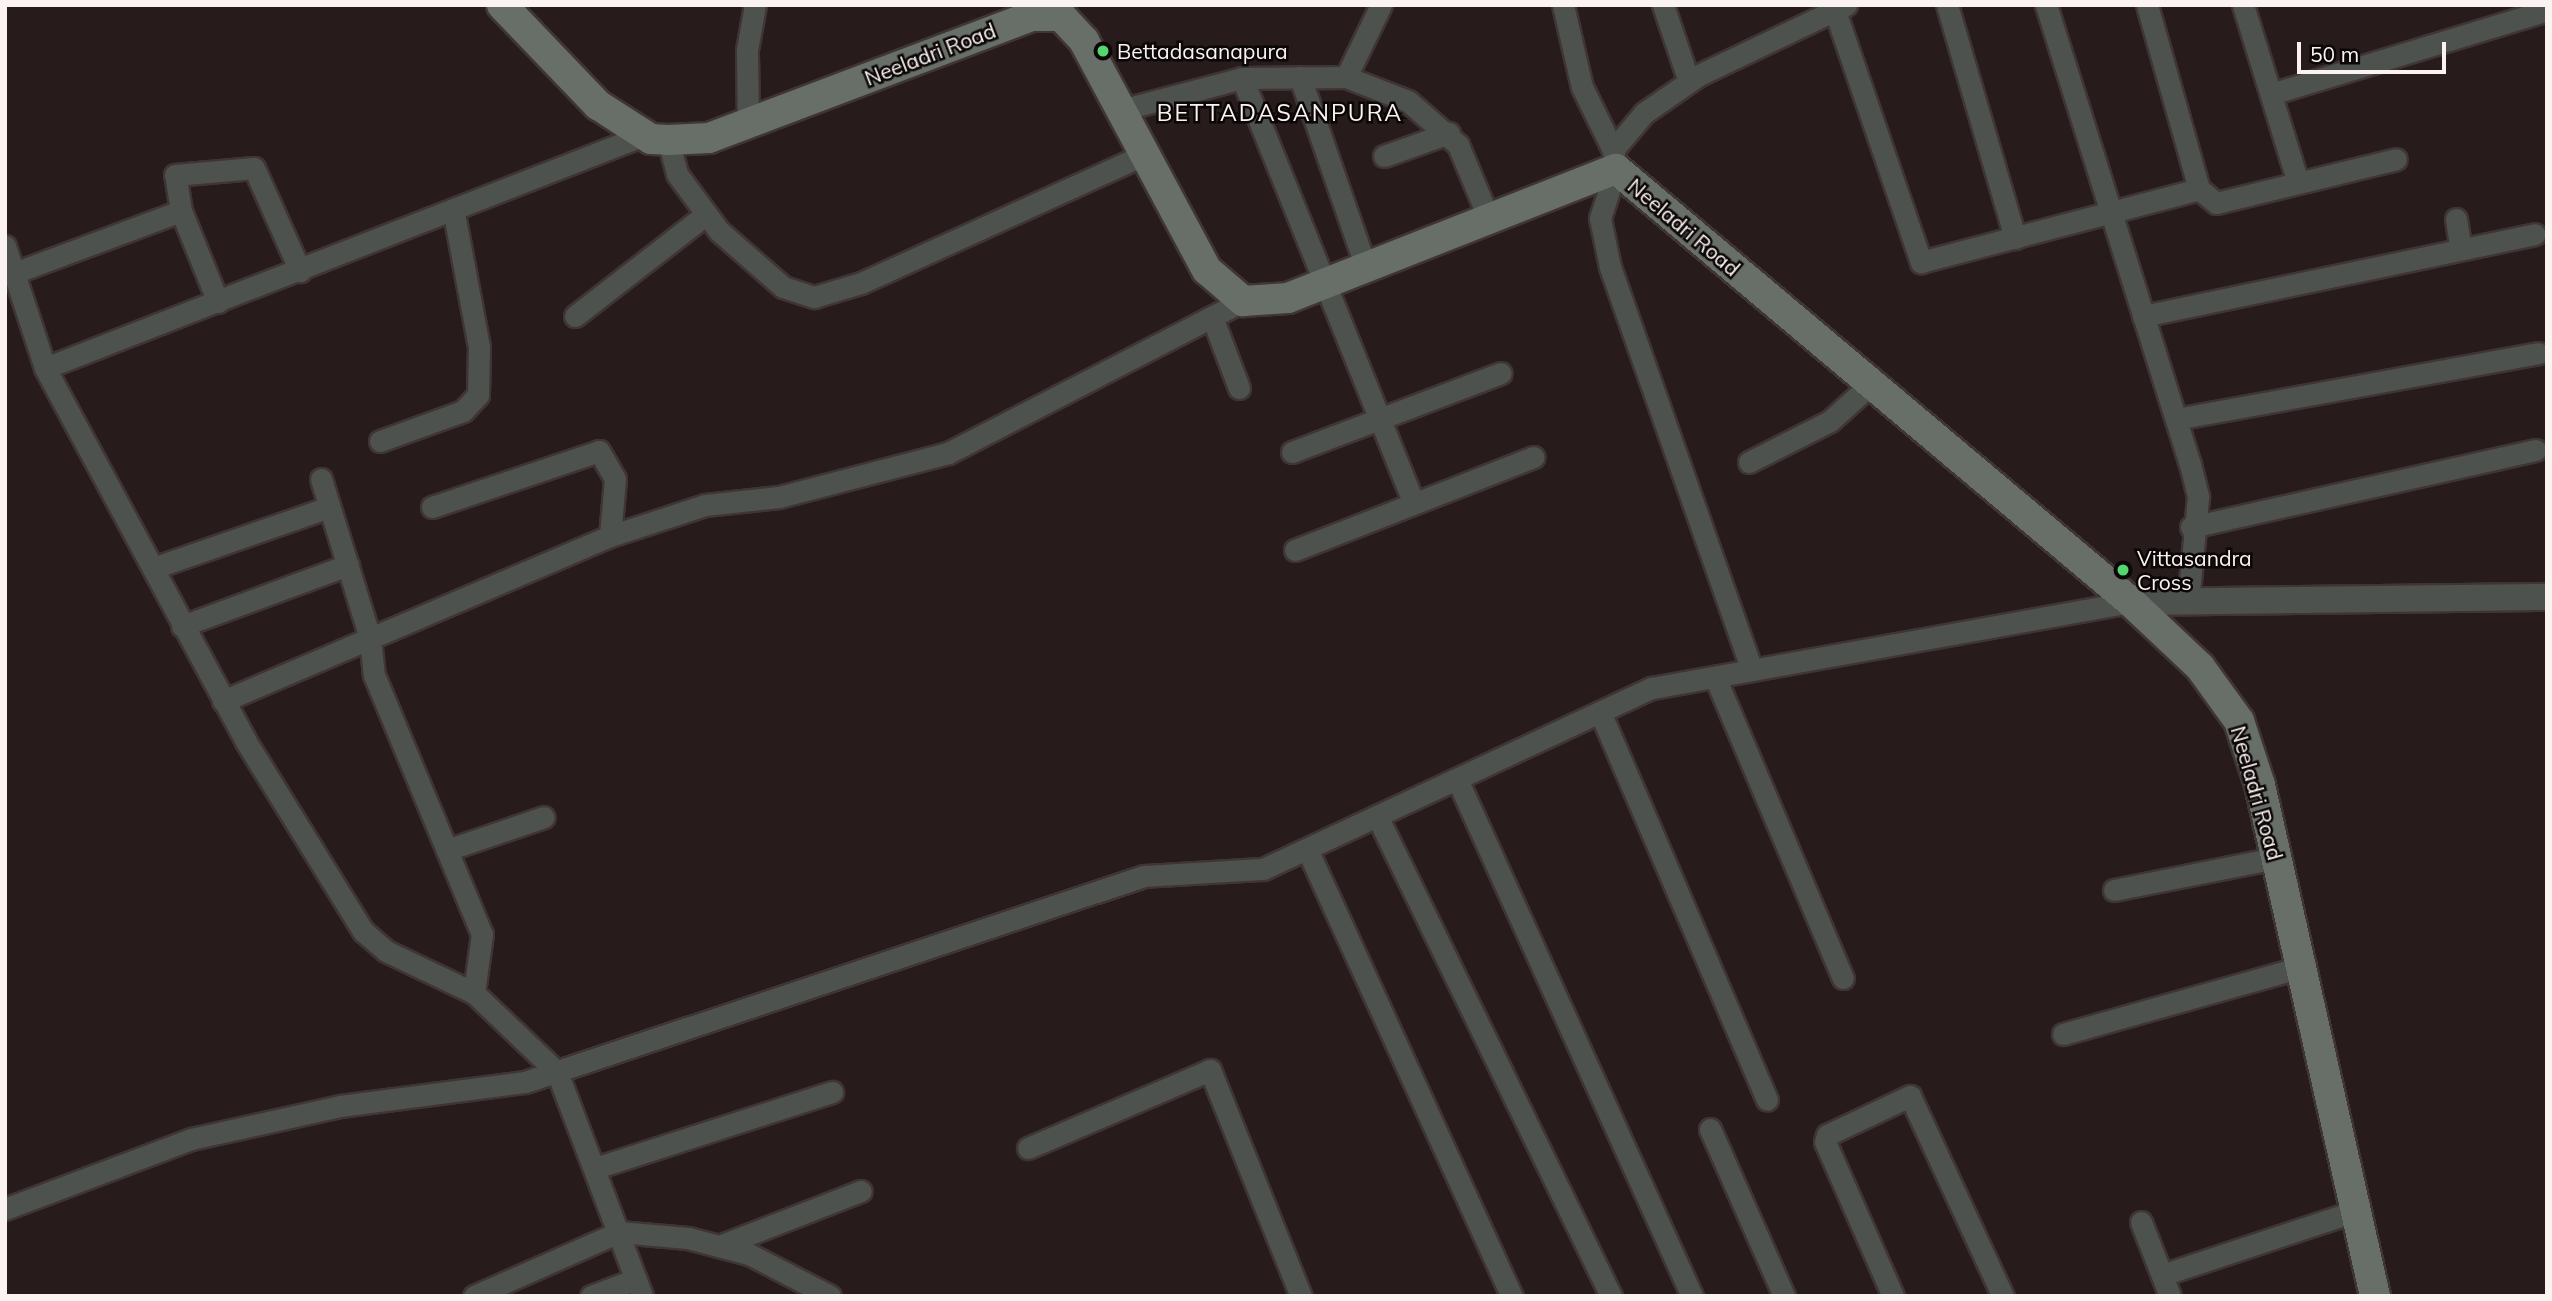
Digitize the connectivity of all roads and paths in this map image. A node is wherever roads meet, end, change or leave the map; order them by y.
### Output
1 (502, 5) edge
2 (755, 5) edge
3 (1381, 5) edge
4 (1563, 5) edge
5 (1663, 5) edge
6 (1947, 5) edge
7 (2046, 5) edge
8 (2147, 5) edge
9 (2243, 5) edge
10 (1838, 7) edge
11 (1061, 10) edge
12 (2544, 11) dead end
13 (1300, 77) junction
14 (1346, 77) junction
15 (1242, 78) junction
16 (1689, 82) junction
17 (2271, 94) junction
18 (1121, 110) junction
19 (748, 123) junction
20 (1449, 133) junction
21 (656, 137) junction
22 (1146, 154) junction
23 (1384, 156) dead end
24 (2396, 159) dead end
25 (1615, 160) junction
26 (2298, 183) junction
27 (2199, 189) junction
28 (181, 211) junction
29 (454, 213) junction
30 (705, 215) junction
31 (2111, 215) junction
32 (1489, 219) junction
33 (2456, 219) dead end
34 (2535, 234) dead end
35 (2015, 239) junction
36 (5, 246) edge
37 (2461, 249) junction
38 (1366, 268) junction
39 (300, 271) junction
40 (14, 273) junction
41 (1328, 283) junction
42 (1243, 301) junction
43 (218, 302) junction
44 (575, 316) dead end
45 (2143, 316) junction
46 (1212, 317) junction
47 (2538, 353) dead end
48 (45, 368) junction
49 (1501, 373) dead end
50 (1871, 384) junction
51 (1239, 388) dead end
52 (1381, 416) junction
53 (2176, 419) junction
54 (380, 441) dead end
55 (2535, 450) dead end
56 (1292, 452) dead end
57 (1534, 457) dead end
58 (1749, 463) dead end
59 (321, 479) dead end
60 (1414, 503) junction
61 (329, 507) junction
62 (432, 507) dead end
63 (2191, 527) junction
64 (610, 536) junction
65 (1295, 550) dead end
66 (348, 565) junction
67 (156, 567) junction
68 (2547, 597) edge
69 (2188, 602) junction
70 (2131, 603) junction
71 (182, 626) junction
72 (370, 638) junction
73 (1752, 670) junction
74 (1715, 677) junction
75 (223, 701) junction
76 (1600, 712) junction
77 (1457, 779) junction
78 (1377, 816) junction
79 (544, 817) dead end
80 (1307, 849) junction
81 (447, 850) junction
82 (2276, 858) junction
83 (2114, 890) dead end
84 (2301, 967) junction
85 (1843, 978) dead end
86 (474, 993) junction
87 (2063, 1034) dead end
88 (557, 1072) junction
89 (832, 1092) dead end
90 (1767, 1100) dead end
91 (1710, 1129) dead end
92 (1028, 1148) dead end
93 (595, 1168) junction
94 (860, 1191) dead end
95 (5, 1209) edge
96 (2356, 1211) junction
97 (2141, 1222) dead end
98 (619, 1232) junction
99 (719, 1246) junction
100 (2162, 1275) junction
101 (639, 1288) edge
102 (474, 1296) edge
103 (591, 1296) edge
104 (830, 1296) edge
105 (1301, 1296) edge
106 (1512, 1296) edge
107 (1611, 1296) edge
108 (1692, 1296) edge
109 (1784, 1296) edge
110 (1893, 1296) edge
111 (2003, 1296) edge
112 (2170, 1296) edge
113 (2375, 1296) edge

1 - 21 main road
2 - 19 street
3 - 14 street
4 - 25 street
5 - 16 street
6 - 35 street
7 - 31 street
8 - 27 street
9 - 17 street
10 - 16 street
10 - 35 street
11 - 18 main road, Neeladri Road
11 - 19 main road, Neeladri Road
12 - 17 street
13 - 14 street
13 - 15 street
13 - 38 street
14 - 20 street
15 - 18 street
15 - 41 street
16 - 25 street
17 - 26 street
18 - 22 main road, Neeladri Road
19 - 21 main road, Neeladri Road
20 - 23 street
20 - 32 street
21 - 29 street
21 - 30 street
22 - 30 street
22 - 42 main road, Neeladri Road
24 - 26 street
25 - 32 main road, Neeladri Road
25 - 50 main road, Neeladri Road
25 - 73 street
26 - 27 street
27 - 31 street
28 - 39 street
28 - 40 street
28 - 43 street
29 - 39 street
29 - 54 street
30 - 44 street
31 - 35 street
31 - 45 street
32 - 38 main road, Neeladri Road
33 - 37 street
34 - 37 street
36 - 40 street
37 - 45 street
38 - 41 main road, Neeladri Road
39 - 43 street
40 - 48 street
41 - 42 main road, Neeladri Road
41 - 52 street
42 - 46 street
43 - 48 street
45 - 53 street
46 - 51 street
46 - 64 street
47 - 53 street
48 - 67 street
49 - 52 street
50 - 58 street
50 - 70 main road, Neeladri Road
52 - 56 street
52 - 60 street
53 - 63 street
55 - 63 street
57 - 60 street
59 - 61 street
60 - 65 street
61 - 66 street
61 - 67 street
62 - 64 street
63 - 69 street
64 - 72 street
66 - 71 street
66 - 72 street
67 - 71 street
68 - 69 street
69 - 70 street
70 - 73 street
70 - 82 main road, Neeladri Road
71 - 75 street
72 - 75 street
72 - 81 street
73 - 74 street
74 - 76 street
74 - 85 street
75 - 86 street
76 - 77 street
76 - 90 street
77 - 78 street
77 - 108 street
78 - 80 street
78 - 107 street
79 - 81 street
80 - 88 street
80 - 106 street
81 - 86 street
82 - 83 street
82 - 84 main road, Neeladri Road
84 - 87 street
84 - 96 main road, Neeladri Road
86 - 88 street
88 - 93 street
88 - 95 street
89 - 93 street
91 - 109 street
92 - 105 street
93 - 98 street
94 - 99 street
96 - 100 street
96 - 113 main road, Neeladri Road
97 - 100 street
98 - 99 street
98 - 101 street
98 - 102 street
99 - 104 street
100 - 112 street
101 - 103 street
110 - 111 street

